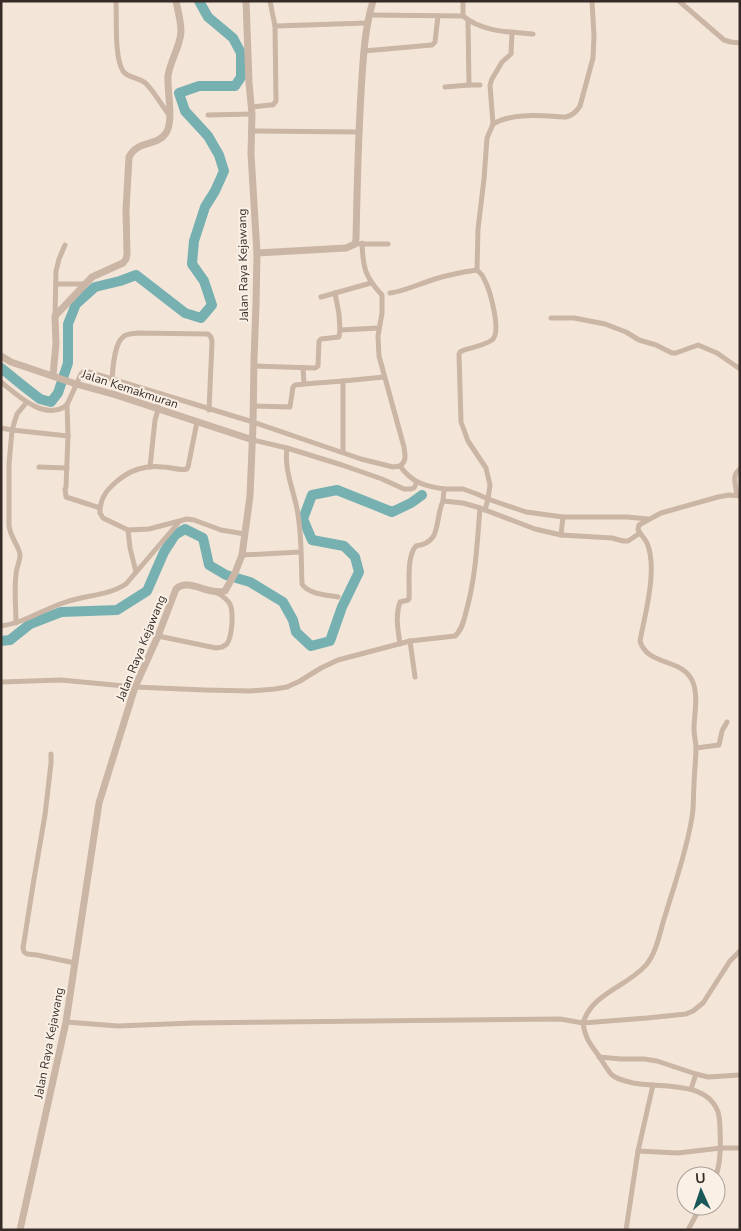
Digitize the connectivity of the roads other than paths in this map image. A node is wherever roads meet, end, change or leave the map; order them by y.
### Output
1 (116, 1) edge
2 (176, 1) edge
3 (246, 1) edge
4 (270, 1) edge
5 (373, 1) edge
6 (463, 1) edge
7 (592, 1) edge
8 (679, 1) edge
9 (369, 15) junction
10 (438, 16) junction
11 (463, 16) junction
12 (468, 20) junction
13 (367, 23) junction
14 (274, 26) junction
15 (512, 32) junction
16 (534, 34) dead end
17 (740, 43) edge
18 (364, 51) junction
19 (468, 85) junction
20 (480, 85) dead end
21 (445, 87) dead end
22 (252, 110) junction
23 (208, 115) dead end
24 (170, 116) junction
25 (493, 124) junction
26 (252, 131) junction
27 (359, 132) junction
28 (358, 244) junction
29 (388, 244) dead end
30 (65, 245) dead end
31 (256, 254) junction
32 (477, 270) junction
33 (371, 283) junction
34 (56, 284) junction
35 (85, 284) junction
36 (335, 293) junction
37 (390, 293) dead end
38 (321, 297) dead end
39 (55, 316) junction
40 (551, 318) dead end
41 (379, 328) junction
42 (340, 330) junction
43 (1, 356) edge
44 (254, 366) junction
45 (303, 368) junction
46 (740, 369) edge
47 (56, 376) junction
48 (384, 377) junction
49 (112, 379) junction
50 (342, 381) junction
51 (1, 382) edge
52 (76, 384) junction
53 (304, 384) junction
54 (161, 396) junction
55 (26, 403) junction
56 (67, 404) junction
57 (254, 406) junction
58 (157, 409) junction
59 (209, 410) junction
60 (197, 422) junction
61 (253, 424) junction
62 (1, 428) edge
63 (12, 430) junction
64 (68, 436) junction
65 (253, 439) junction
66 (286, 448) junction
67 (343, 452) junction
68 (400, 466) junction
69 (39, 467) dead end
70 (150, 467) junction
71 (68, 468) junction
72 (740, 469) edge
73 (417, 482) junction
74 (444, 489) junction
75 (739, 496) edge
76 (443, 501) junction
77 (485, 504) junction
78 (100, 508) junction
79 (648, 519) junction
80 (562, 520) junction
81 (179, 522) junction
82 (128, 530) junction
83 (561, 533) junction
84 (245, 534) junction
85 (638, 534) junction
86 (300, 552) junction
87 (242, 555) junction
88 (136, 572) junction
89 (218, 593) junction
90 (338, 597) dead end
91 (16, 623) junction
92 (1, 626) edge
93 (158, 636) junction
94 (410, 643) junction
95 (400, 644) junction
96 (415, 677) dead end
97 (1, 682) edge
98 (135, 687) junction
99 (727, 722) dead end
100 (696, 748) junction
101 (51, 754) dead end
102 (740, 950) edge
103 (75, 963) junction
104 (66, 1022) junction
105 (583, 1023) junction
106 (599, 1057) junction
107 (696, 1074) junction
108 (740, 1075) edge
109 (653, 1087) junction
110 (690, 1089) junction
111 (721, 1148) junction
112 (740, 1148) edge
113 (638, 1151) junction
114 (719, 1166) edge
115 (696, 1216) edge
116 (20, 1230) edge
117 (626, 1230) edge
118 (688, 1230) edge

1 - 24 street
2 - 24 street
3 - 22 street, Jalan Raya Kejawang
4 - 14 street
5 - 9 street
6 - 11 street
7 - 25 street
8 - 17 street
9 - 10 street
9 - 13 street
10 - 11 street
10 - 18 street
11 - 12 street
12 - 15 street
12 - 19 street
13 - 14 street
13 - 18 street
14 - 22 street
15 - 16 street
15 - 25 street
18 - 27 street
19 - 20 street
19 - 21 street
22 - 23 street
22 - 26 street, Jalan Raya Kejawang
24 - 35 street
25 - 32 street
26 - 27 street
26 - 31 street, Jalan Raya Kejawang
27 - 28 street
28 - 29 street
28 - 31 street
28 - 33 street
30 - 34 street
31 - 44 street, Jalan Raya Kejawang
32 - 37 street
32 - 77 street
33 - 36 street
33 - 41 street
34 - 35 street
34 - 39 street
35 - 39 street
36 - 38 street
36 - 42 street
39 - 47 street
40 - 46 street
41 - 42 street
41 - 48 street
42 - 45 street
43 - 47 street, Jalan Kemakmuran
44 - 45 street
44 - 57 street, Jalan Raya Kejawang
45 - 53 street
47 - 52 street, Jalan Kemakmuran
48 - 50 street
48 - 68 street
49 - 52 street
49 - 54 street
49 - 59 street
50 - 53 street
50 - 67 street
51 - 55 street
52 - 56 street
52 - 58 street, Jalan Kemakmuran
53 - 57 street
54 - 58 street
54 - 59 street
55 - 56 street
55 - 63 street
56 - 64 street
57 - 61 street, Jalan Raya Kejawang
58 - 60 street, Jalan Kemakmuran
58 - 70 street
59 - 61 street
60 - 65 street, Jalan Kemakmuran
60 - 70 street
61 - 65 street, Jalan Raya Kejawang
61 - 67 street
62 - 63 street
63 - 64 street
63 - 91 street
64 - 71 street
65 - 66 street
65 - 84 street, Jalan Raya Kejawang
66 - 73 street
66 - 86 street
67 - 68 street
68 - 73 street
69 - 71 street
70 - 78 street
71 - 78 street
72 - 75 street
73 - 74 street
74 - 76 street
74 - 77 street
75 - 79 street
76 - 77 street
76 - 95 street
77 - 80 street
77 - 83 street
77 - 94 street
78 - 82 street
79 - 80 street
79 - 85 street
80 - 83 street
81 - 82 street
81 - 84 street
81 - 88 street
82 - 88 street
83 - 85 street
84 - 87 street, Jalan Raya Kejawang
85 - 100 street
86 - 87 street
86 - 90 street
87 - 89 street, Jalan Raya Kejawang
88 - 91 street
89 - 93 street, Jalan Raya Kejawang
89 - 93 street
91 - 92 street
93 - 98 street, Jalan Raya Kejawang
94 - 95 street
94 - 96 street
95 - 98 street
97 - 98 street
98 - 103 street, Jalan Raya Kejawang
99 - 100 street
100 - 105 street
101 - 103 street
102 - 105 street
103 - 104 street, Jalan Raya Kejawang
104 - 105 street
104 - 116 street, Jalan Raya Kejawang
105 - 106 street
106 - 107 street
106 - 109 street
107 - 108 street
107 - 110 street
109 - 110 street
109 - 113 street
110 - 111 street
111 - 112 street
111 - 113 street
111 - 114 street
113 - 117 street
115 - 118 street

